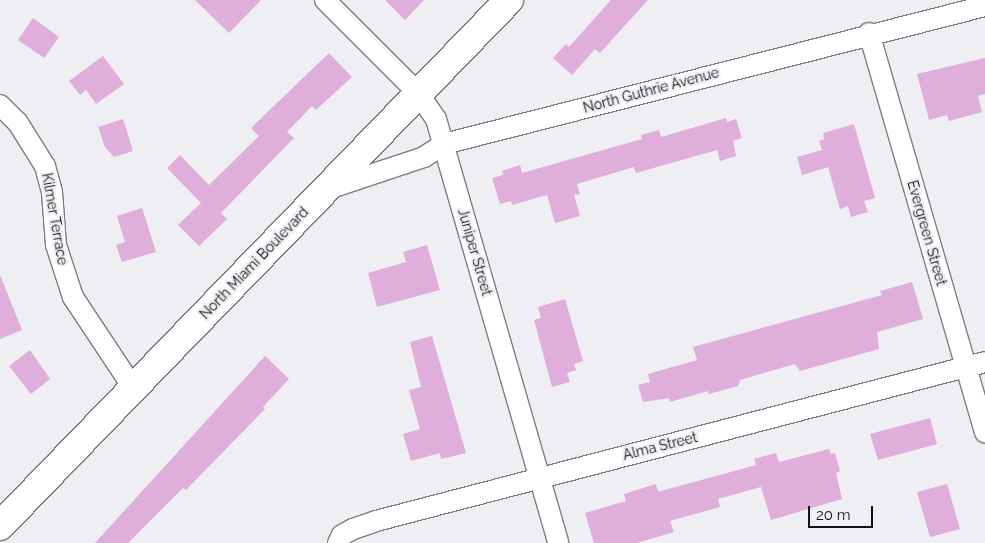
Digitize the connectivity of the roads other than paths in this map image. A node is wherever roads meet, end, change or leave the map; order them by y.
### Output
1 (325, 0) edge
2 (509, 0) edge
3 (985, 6) edge
4 (869, 33) junction
5 (419, 94) junction
6 (0, 106) edge
7 (444, 144) junction
8 (322, 191) junction
9 (976, 365) edge
10 (134, 388) junction
11 (985, 432) edge
12 (540, 478) junction
13 (0, 526) edge
14 (339, 541) edge
15 (558, 543) edge

1 - 5 street, Juniper Street
2 - 5 main road, North Miami Boulevard
3 - 4 street, North Guthrie Avenue
4 - 7 street, North Guthrie Avenue
4 - 9 street, Evergreen Street
5 - 7 street, Juniper Street
5 - 8 main road, North Miami Boulevard
6 - 10 street, Kilmer Terrace
7 - 8 street, North Guthrie Avenue
7 - 12 street, Juniper Street
8 - 10 main road, North Miami Boulevard
9 - 11 street, Evergreen Street
9 - 12 street, Alma Street
10 - 13 main road, North Miami Boulevard
12 - 14 street, Alma Street
12 - 15 street, Juniper Street

